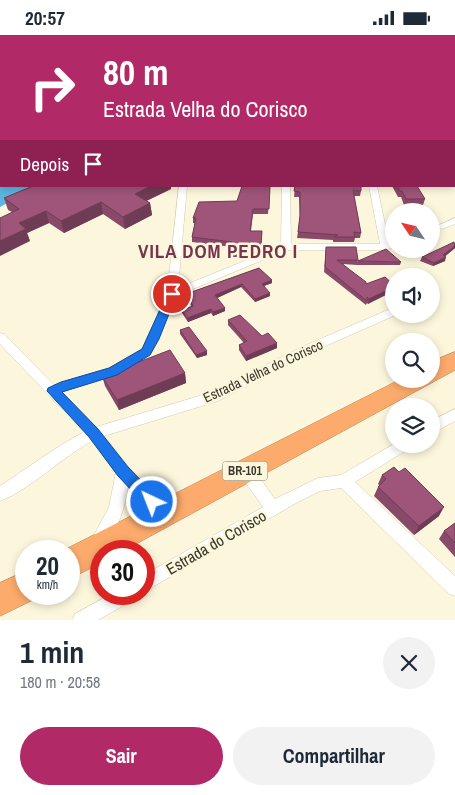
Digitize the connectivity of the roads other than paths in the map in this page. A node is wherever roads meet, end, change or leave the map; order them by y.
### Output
1 (183, 187) edge
2 (286, 187) edge
3 (373, 187) edge
4 (455, 221) edge
5 (442, 226) dead end
6 (385, 231) edge
7 (385, 246) edge
8 (286, 247) junction
9 (172, 294) junction
10 (385, 316) edge
11 (0, 337) edge
12 (455, 360) edge
13 (440, 368) edge
14 (403, 388) edge
15 (53, 391) junction
16 (455, 413) edge
17 (440, 422) edge
18 (94, 433) junction
19 (390, 453) edge
20 (123, 471) junction
21 (246, 471) junction
22 (344, 481) junction
23 (0, 494) edge
24 (273, 509) junction
25 (163, 515) junction
26 (80, 556) edge
27 (80, 558) edge
28 (155, 578) edge
29 (455, 588) edge
30 (15, 592) edge
31 (0, 600) edge
32 (108, 605) edge
33 (81, 620) edge

1 - 9 street
2 - 8 street
3 - 6 street
4 - 5 street
7 - 8 street
8 - 9 street
9 - 15 street
10 - 18 street, Estrada Velha do Corisco
11 - 15 street
12 - 13 highway
14 - 21 highway, BR-101
15 - 18 street
16 - 17 street
18 - 20 street
18 - 23 street, Estrada Velha do Corisco
19 - 22 street
20 - 25 street
20 - 26 street
21 - 24 street, Estrada do Corisco
21 - 25 highway, BR-101
22 - 24 street
22 - 29 street
24 - 28 street, Estrada do Corisco
25 - 27 highway, BR-101
30 - 31 highway
32 - 33 street

